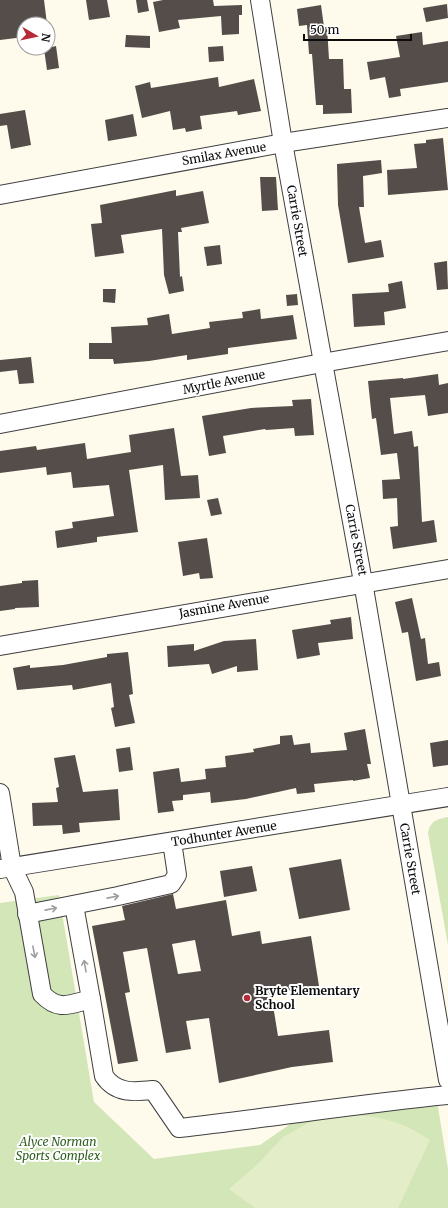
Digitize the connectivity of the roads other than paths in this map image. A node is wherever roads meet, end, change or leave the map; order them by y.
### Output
1 (260, 0) edge
2 (448, 118) edge
3 (283, 143) junction
4 (0, 195) edge
5 (448, 341) edge
6 (322, 363) junction
7 (0, 424) edge
8 (448, 569) edge
9 (364, 582) junction
10 (0, 646) edge
11 (0, 793) edge
12 (448, 797) edge
13 (400, 806) junction
14 (172, 842) junction
15 (6, 868) edge
16 (74, 904) junction
17 (27, 914) junction
18 (91, 999) junction
19 (448, 1080) edge
20 (448, 1095) edge

1 - 3 street, Carrie Street
2 - 3 street, Smilax Avenue
3 - 4 street, Smilax Avenue
3 - 6 street, Carrie Street
5 - 6 street, Myrtle Avenue
6 - 7 street, Myrtle Avenue
6 - 9 street, Carrie Street
8 - 9 street, Jasmine Avenue
9 - 10 street, Jasmine Avenue
9 - 13 street, Carrie Street
11 - 15 street
12 - 13 street, Todhunter Avenue
13 - 14 street, Todhunter Avenue
13 - 19 street, Carrie Street
14 - 15 street, Todhunter Avenue
16 -> 14 street
15 - 17 street
17 -> 16 street
18 -> 16 street
17 -> 18 street
18 - 20 street

